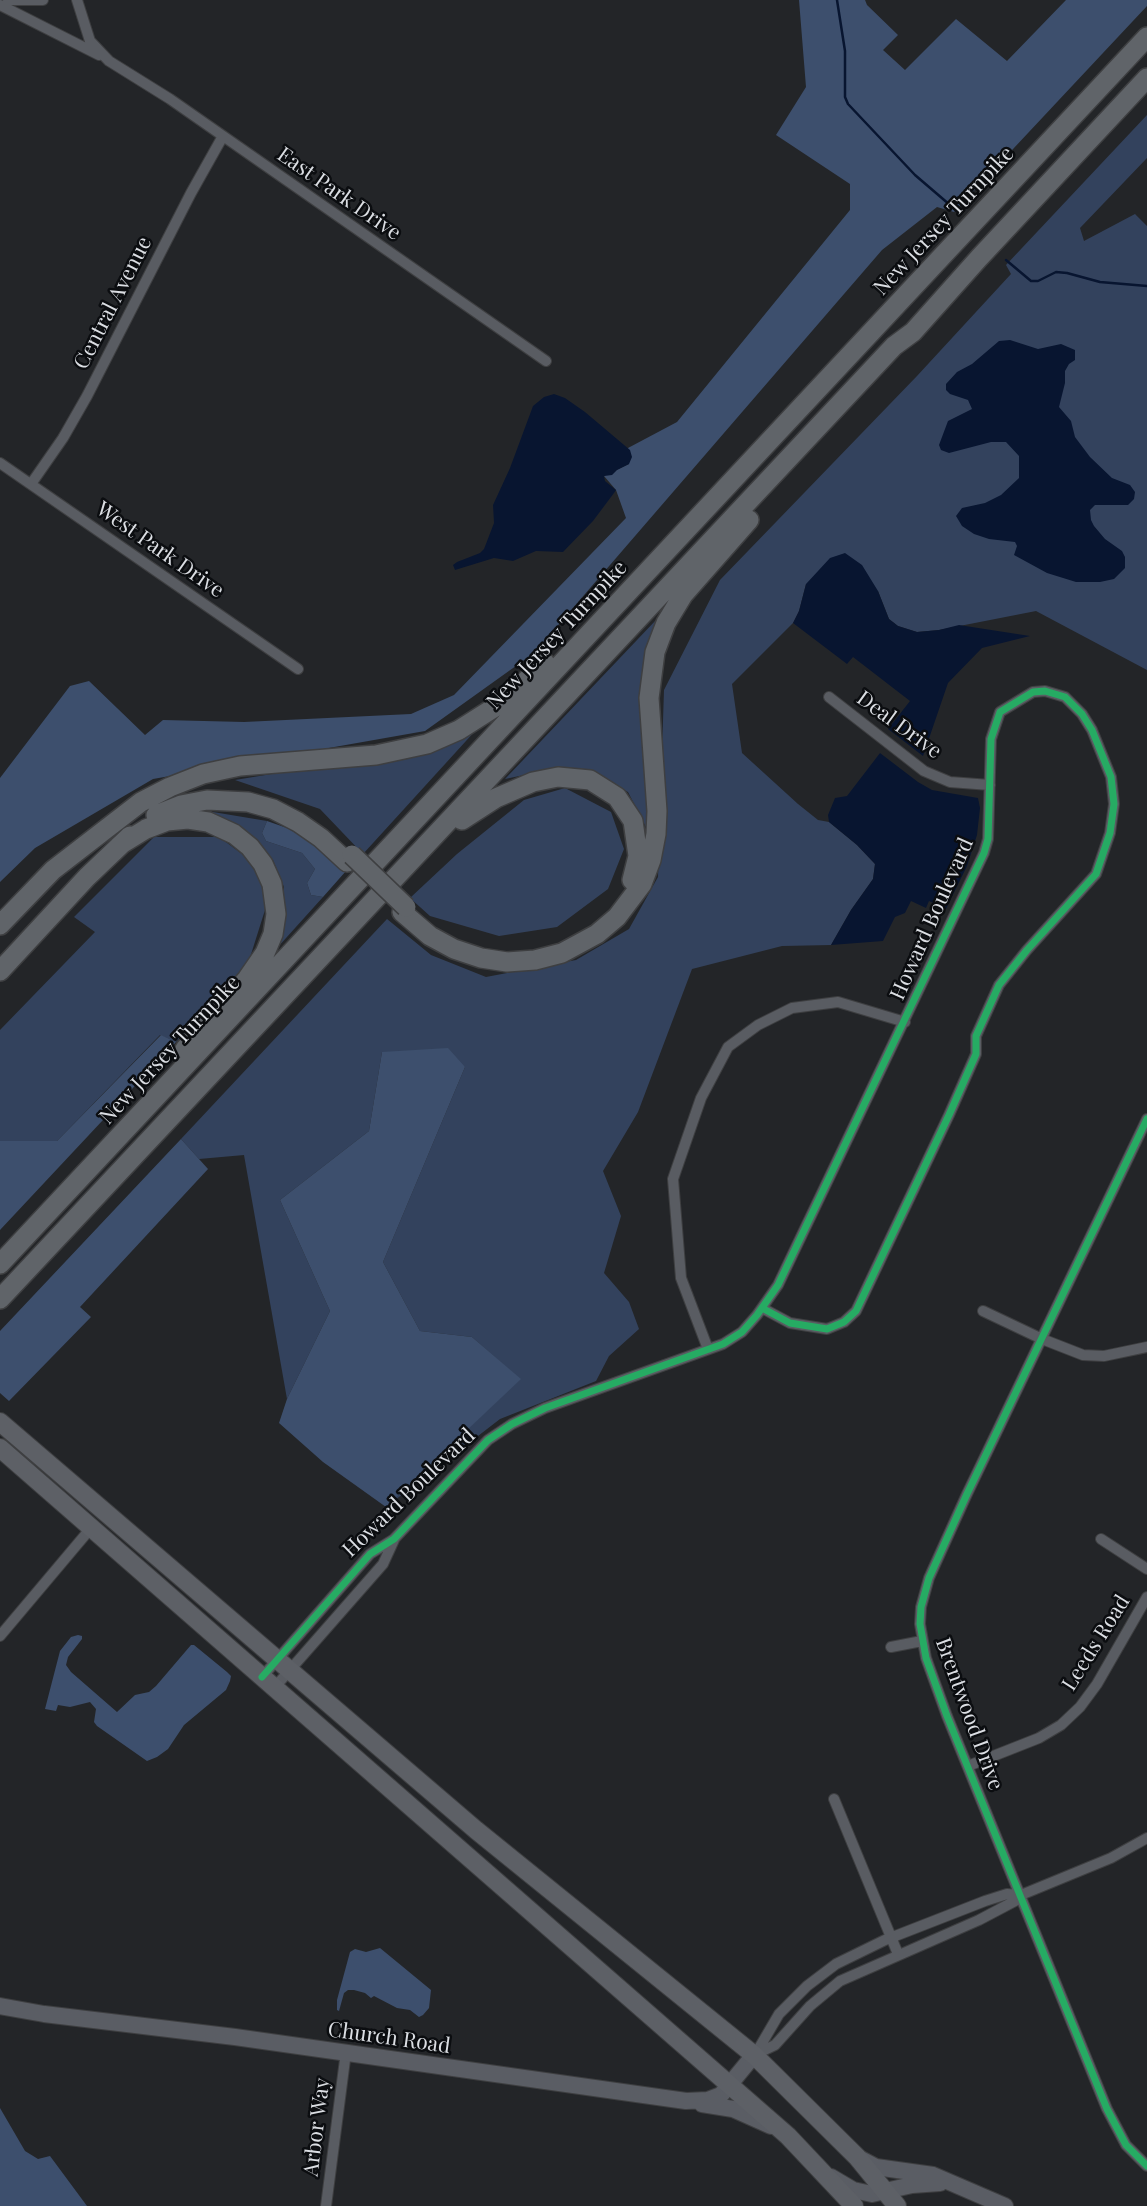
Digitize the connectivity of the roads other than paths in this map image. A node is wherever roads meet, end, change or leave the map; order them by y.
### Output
1 (8, 0) edge
2 (43, 0) edge
3 (77, 0) edge
4 (0, 5) edge
5 (1147, 37) edge
6 (110, 61) junction
7 (1147, 78) edge
8 (223, 136) junction
9 (913, 332) junction
10 (546, 361) dead end
11 (833, 372) junction
12 (0, 463) edge
13 (30, 484) junction
14 (298, 669) dead end
15 (829, 697) dead end
16 (990, 785) junction
17 (101, 833) junction
18 (120, 845) junction
19 (349, 858) junction
20 (404, 909) junction
21 (0, 925) edge
22 (329, 950) junction
23 (0, 971) edge
24 (905, 1022) junction
25 (1147, 1119) edge
26 (93, 1165) junction
27 (0, 1264) edge
28 (0, 1299) edge
29 (762, 1308) junction
30 (983, 1311) dead end
31 (1042, 1339) junction
32 (1147, 1347) edge
33 (708, 1349) junction
34 (0, 1422) edge
35 (0, 1448) edge
36 (92, 1528) junction
37 (394, 1539) junction
38 (1101, 1539) dead end
39 (1147, 1569) edge
40 (1147, 1597) edge
41 (0, 1636) edge
42 (922, 1641) junction
43 (891, 1647) dead end
44 (282, 1666) junction
45 (268, 1682) junction
46 (968, 1766) junction
47 (834, 1799) dead end
48 (1147, 1838) edge
49 (1021, 1895) junction
50 (891, 1937) junction
51 (898, 1954) junction
52 (0, 2006) edge
53 (345, 2052) junction
54 (754, 2055) junction
55 (730, 2086) junction
56 (686, 2101) junction
57 (788, 2136) junction
58 (857, 2157) junction
59 (1147, 2166) edge
60 (823, 2172) junction
61 (961, 2186) junction
62 (892, 2199) edge
63 (327, 2206) edge
64 (854, 2206) edge
65 (1005, 2206) edge

1 - 2 street
3 - 6 street, East Park Drive
4 - 6 street, East Park Drive
5 - 11 highway, New Jersey Turnpike
6 - 8 street, East Park Drive
7 - 9 highway
8 - 10 street, East Park Drive
8 - 13 street, Central Avenue
9 - 20 highway
9 - 22 highway
11 - 17 highway
11 - 26 highway, New Jersey Turnpike
12 - 13 street, West Park Drive
13 - 14 street, West Park Drive
15 - 16 street, Deal Drive
16 - 24 street, Howard Boulevard
16 - 29 street, Howard Boulevard
17 - 19 highway
17 - 21 highway
18 - 19 highway
18 - 23 highway
18 - 26 highway
19 - 20 highway
20 - 22 highway
22 - 28 highway
24 - 29 street, Howard Boulevard
24 - 33 street
25 - 31 street, Brentwood Drive
26 - 27 highway, New Jersey Turnpike
29 - 33 street, Howard Boulevard
30 - 31 street
31 - 32 street
31 - 42 street, Brentwood Drive
33 - 37 street, Howard Boulevard
34 - 44 highway
35 - 36 highway
36 - 41 street
36 - 45 highway
37 - 44 street, Howard Boulevard
37 - 44 street, Howard Boulevard
38 - 39 street
40 - 46 street, Leeds Road
42 - 43 street
42 - 46 street, Brentwood Drive
44 - 45 street, Howard Boulevard
44 - 45 street, Howard Boulevard
44 - 54 highway
45 - 55 highway
46 - 49 street, Brentwood Drive
47 - 50 street
48 - 49 street
49 - 50 street
49 - 51 street
49 - 59 street, Brentwood Drive
50 - 51 street
50 - 54 street
51 - 54 street
52 - 53 main road, Church Road
53 - 56 main road, Church Road
53 - 63 street, Arbor Way
54 - 55 main road, Church Road
54 - 58 highway
55 - 56 main road, Church Road
55 - 57 highway
56 - 57 main road
57 - 60 highway
58 - 61 main road
58 - 62 highway
60 - 62 main road
60 - 64 highway
61 - 62 main road
61 - 65 main road

